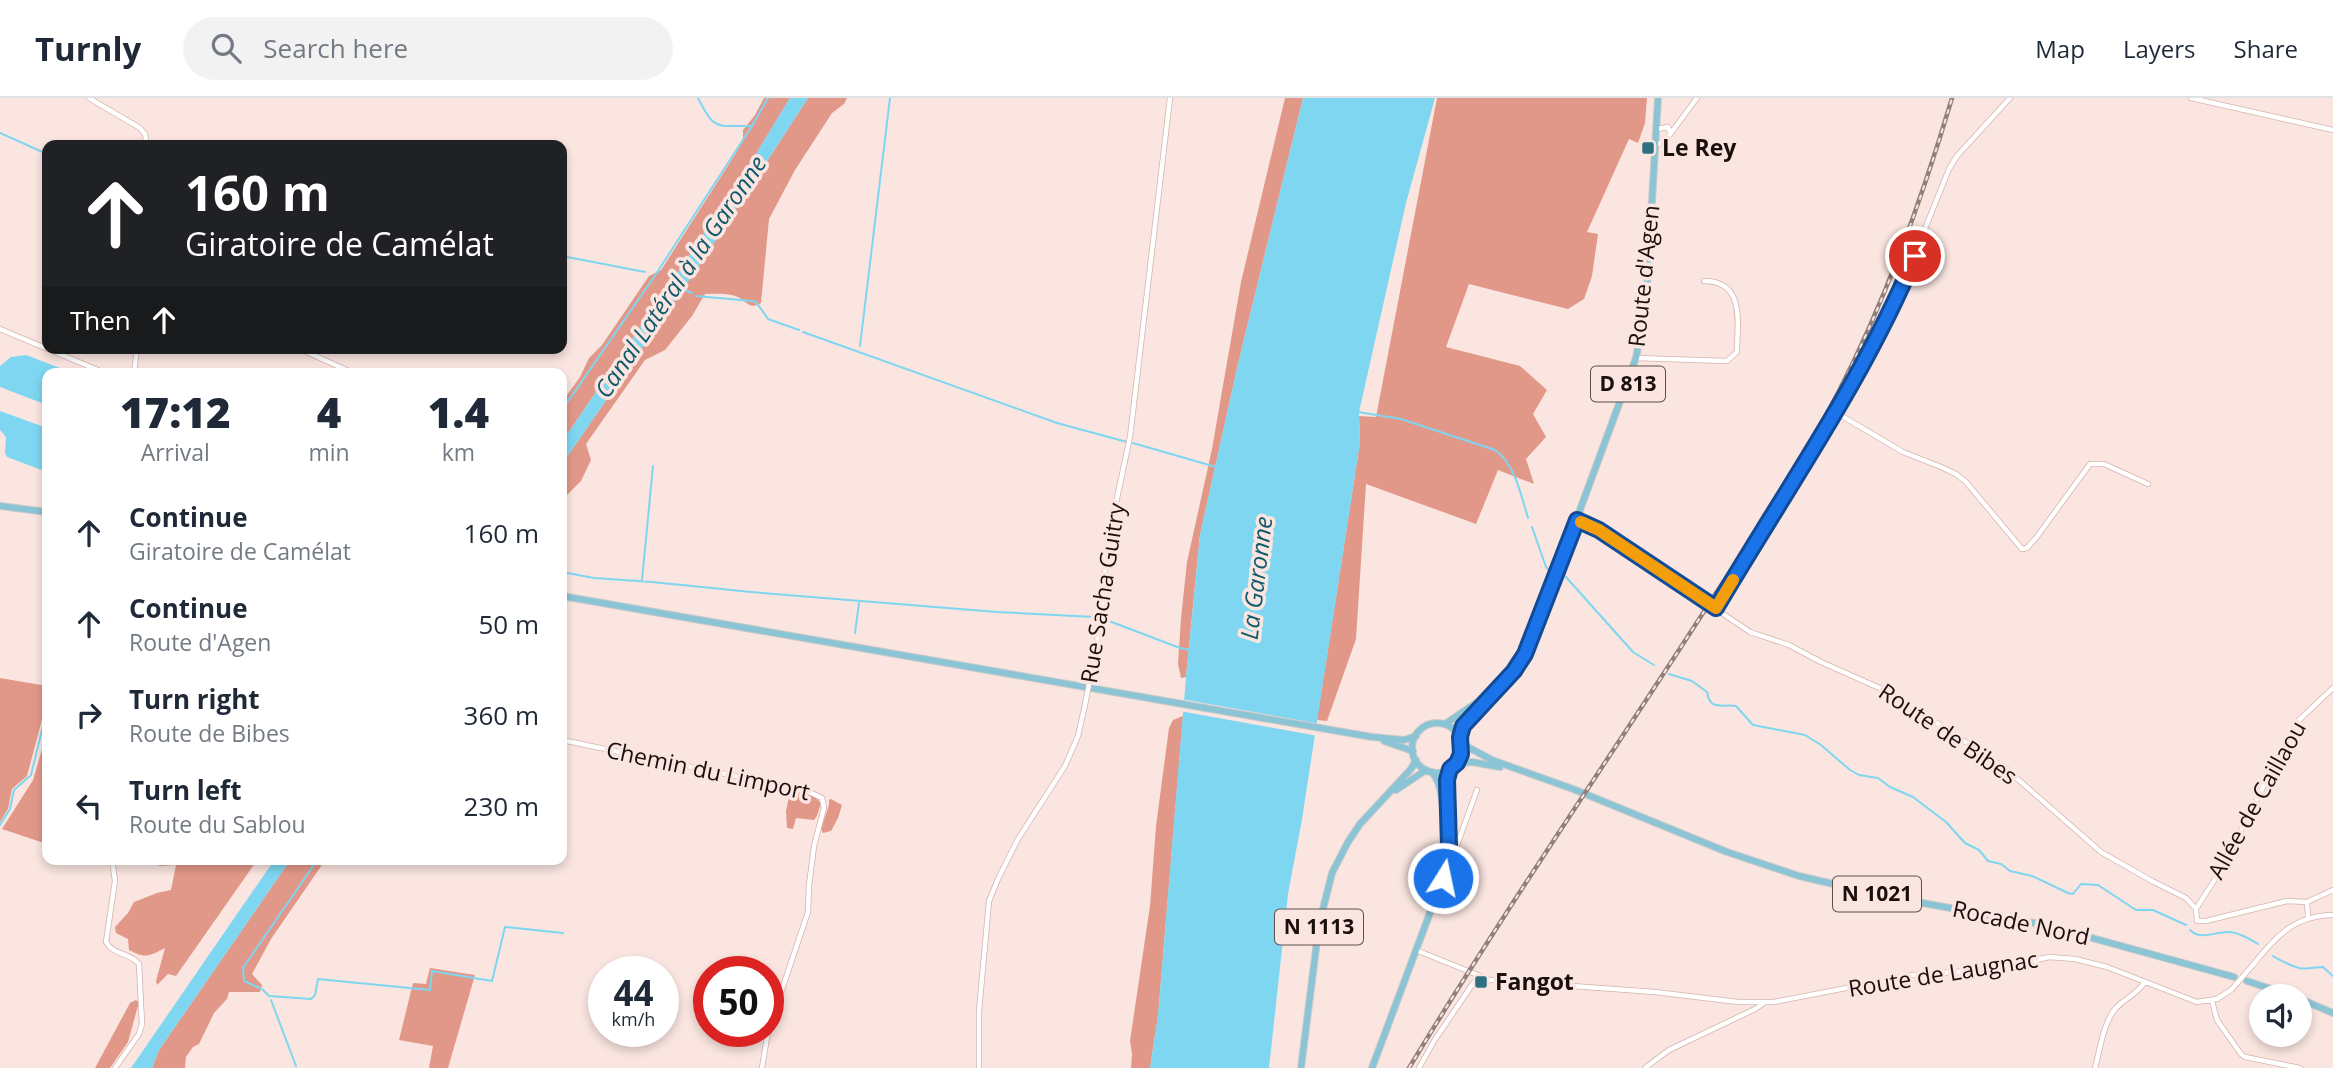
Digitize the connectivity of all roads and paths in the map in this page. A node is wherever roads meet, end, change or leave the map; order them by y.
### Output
1 (89, 98) edge
2 (1170, 98) edge
3 (1658, 98) edge
4 (1697, 98) edge
5 (2010, 98) edge
6 (2191, 98) edge
7 (1679, 122) junction
8 (1668, 127) junction
9 (1657, 129) junction
10 (2333, 130) edge
11 (1671, 133) junction
12 (146, 140) edge
13 (1656, 145) junction
14 (1704, 281) dead end
15 (0, 329) edge
16 (42, 347) edge
17 (59, 354) edge
18 (311, 354) edge
19 (1636, 358) junction
20 (92, 368) edge
21 (342, 368) edge
22 (1835, 412) junction
23 (2148, 484) dead end
24 (0, 506) edge
25 (42, 511) edge
26 (1577, 520) junction
27 (567, 597) edge
28 (1716, 608) junction
29 (1506, 680) junction
30 (2333, 688) edge
31 (1445, 724) junction
32 (1416, 736) junction
33 (1369, 737) junction
34 (567, 741) edge
35 (1461, 741) junction
36 (1413, 751) junction
37 (1416, 760) junction
38 (1457, 763) junction
39 (1450, 769) junction
40 (1429, 771) junction
41 (1530, 774) junction
42 (1478, 790) dead end
43 (1380, 802) junction
44 (1447, 821) junction
45 (1449, 846) junction
46 (112, 865) edge
47 (2333, 891) edge
48 (2307, 902) junction
49 (2196, 909) junction
50 (2333, 915) edge
51 (2308, 918) junction
52 (1416, 950) junction
53 (1478, 976) junction
54 (2234, 977) dead end
55 (2247, 981) dead end
56 (2145, 982) junction
57 (784, 983) edge
58 (2256, 984) edge
59 (2211, 1001) junction
60 (1765, 1002) junction
61 (2312, 1004) edge
62 (2333, 1013) edge
63 (765, 1047) edge
64 (114, 1068) edge
65 (762, 1068) edge
66 (979, 1068) edge
67 (1301, 1068) edge
68 (1372, 1068) edge
69 (1419, 1068) edge
70 (1645, 1068) edge
71 (2095, 1068) edge
72 (2300, 1068) edge

1 - 12 street
2 - 66 street, Rue Sacha Guitry, bridge
3 - 9 main road, Route d'Agen / D 813
4 - 7 street
5 - 22 street
6 - 10 street
7 - 8 street
7 - 11 street
8 - 9 street
8 - 11 street
9 - 13 main road, Route d'Agen / D 813
11 - 13 street
13 - 19 main road, Route d'Agen / D 813
14 - 19 street
15 - 16 street
17 - 20 street
18 - 21 street
19 - 26 main road, Route d'Agen / D 813
22 - 23 street
22 - 28 street
24 - 25 main road
26 - 28 street, Route de Bibes
26 - 29 main road, Route d'Agen / D 813
27 - 33 main road
28 - 49 street, Route de Bibes
29 - 31 main road, Route d'Agen / D 813
29 - 35 main road, Route d'Agen / D 813
30 - 49 street, Allée de Caillaou
31 - 32 main road
31 - 35 main road
32 - 33 main road
32 - 36 main road
33 - 36 main road
34 - 57 street, Chemin du Limport
35 - 38 main road
35 - 41 main road, N 1021
36 - 37 main road
37 - 40 main road
37 - 43 main road, N 1113
38 - 39 main road
38 - 41 main road, N 1021
39 - 40 main road
39 - 44 main road
40 - 43 main road, N 1113
40 - 44 main road
41 - 54 main road, Rocade Nord / N 1021
42 - 45 street
43 - 67 main road, N 1113
44 - 45 main road
45 - 52 main road
46 - 64 street
47 - 48 street
48 - 49 street
48 - 51 street
50 - 51 street
51 - 59 street, bridge
52 - 53 street
52 - 68 main road
53 - 60 street
53 - 69 street
55 - 58 main road
56 - 59 street, Route de Laugnac
56 - 60 street, Route de Laugnac
56 - 71 street
59 - 72 street
60 - 70 street
61 - 62 main road
63 - 65 street, Chemin du Limport

